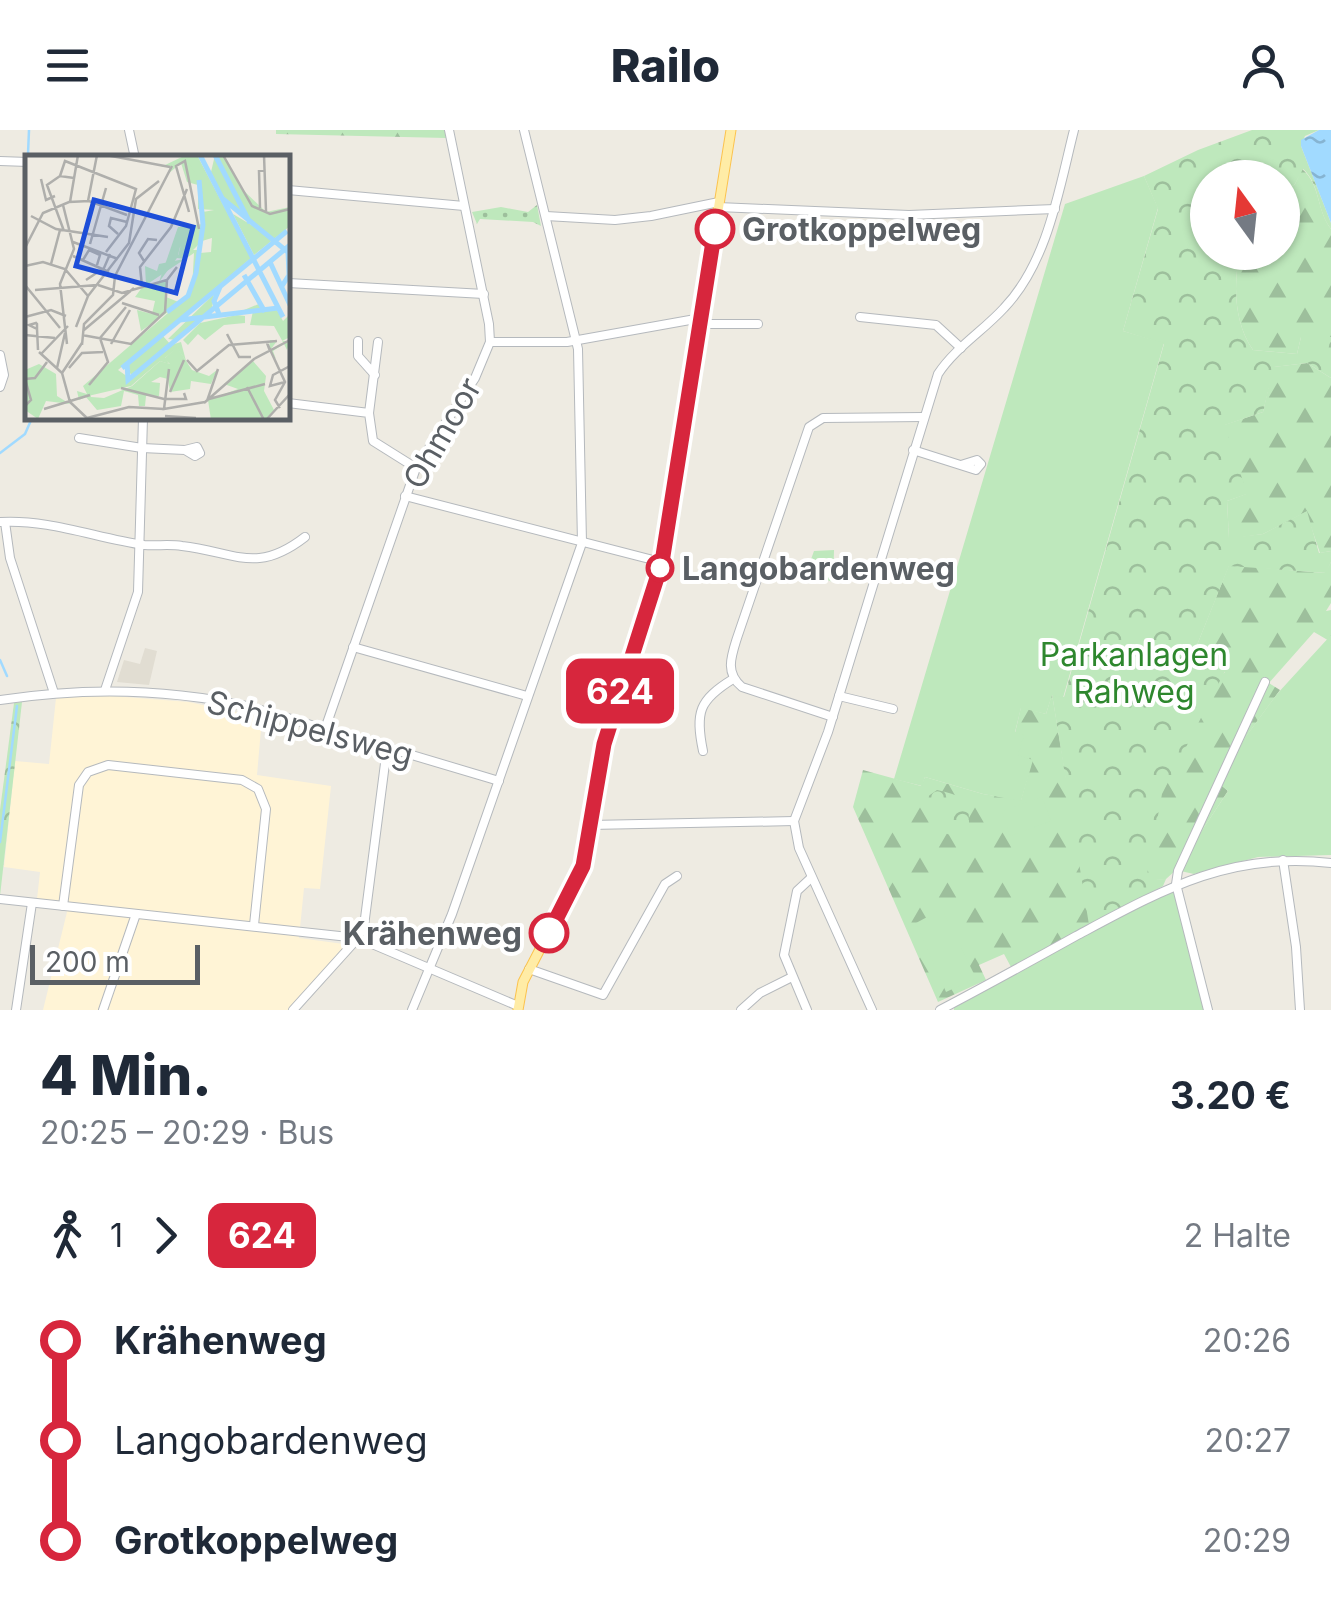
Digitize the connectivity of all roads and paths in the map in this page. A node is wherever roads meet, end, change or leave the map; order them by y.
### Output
1 (129, 130) edge
2 (449, 130) edge
3 (524, 130) edge
4 (731, 130) edge
5 (1074, 130) edge
6 (135, 155) edge
7 (0, 160) edge
8 (25, 162) edge
9 (290, 190) edge
10 (719, 204) junction
11 (464, 206) junction
12 (1055, 209) junction
13 (546, 216) junction
14 (290, 283) edge
15 (484, 294) junction
16 (860, 317) dead end
17 (701, 321) junction
18 (758, 324) dead end
19 (358, 341) dead end
20 (576, 341) junction
21 (378, 342) dead end
22 (490, 342) junction
23 (962, 348) junction
24 (0, 355) edge
25 (376, 360) junction
26 (365, 364) junction
27 (375, 375) junction
28 (0, 388) edge
29 (290, 403) edge
30 (369, 413) junction
31 (924, 418) junction
32 (143, 420) edge
33 (79, 438) dead end
34 (142, 448) junction
35 (186, 450) dead end
36 (914, 450) junction
37 (961, 465) dead end
38 (416, 468) junction
39 (405, 496) junction
40 (3, 522) edge
41 (306, 536) dead end
42 (582, 542) junction
43 (140, 544) junction
44 (662, 562) junction
45 (353, 647) junction
46 (733, 679) junction
47 (1265, 682) dead end
48 (105, 690) junction
49 (54, 692) junction
50 (528, 696) junction
51 (839, 696) junction
52 (0, 700) edge
53 (893, 708) dead end
54 (833, 717) junction
55 (325, 729) junction
56 (386, 748) junction
57 (704, 751) dead end
58 (498, 781) junction
59 (794, 821) junction
60 (590, 826) junction
61 (1283, 860) junction
62 (1331, 863) edge
63 (677, 876) dead end
64 (812, 878) junction
65 (1176, 884) junction
66 (0, 899) edge
67 (32, 903) junction
68 (63, 906) junction
69 (136, 914) junction
70 (254, 924) junction
71 (358, 938) junction
72 (431, 970) junction
73 (529, 970) junction
74 (792, 977) junction
75 (518, 1008) edge
76 (16, 1010) edge
77 (104, 1010) edge
78 (294, 1010) edge
79 (412, 1010) edge
80 (741, 1010) edge
81 (807, 1010) edge
82 (872, 1010) edge
83 (940, 1010) edge
84 (1208, 1010) edge
85 (1300, 1010) edge

1 - 6 street
2 - 11 street, Ohmoor
3 - 13 street
4 - 10 main road
5 - 12 street
7 - 8 street
9 - 11 street
10 - 12 street
10 - 13 street
10 - 17 main road
11 - 15 street, Ohmoor
12 - 23 street
13 - 20 street
14 - 15 street
15 - 22 street, Ohmoor
16 - 23 street
17 - 18 street
17 - 20 street
17 - 44 main road
19 - 26 street
20 - 22 street
20 - 42 street
21 - 25 street
22 - 38 street, Ohmoor
23 - 31 street
24 - 28 street
25 - 26 street
25 - 27 street
26 - 27 street
27 - 30 street
29 - 30 street
30 - 38 street
31 - 36 street
31 - 46 street
32 - 34 street
33 - 34 street
34 - 35 street
34 - 43 street
36 - 37 street
36 - 51 street
38 - 39 street, Ohmoor
39 - 42 street
39 - 45 street, Ohmoor
40 - 43 street
40 - 49 street
41 - 43 street
42 - 44 street
42 - 50 street
43 - 48 street
44 - 60 main road
45 - 50 street
45 - 55 street, Ohmoor
46 - 54 street
46 - 57 street
47 - 65 street
48 - 49 street, Schippelsweg
48 - 55 street, Schippelsweg
49 - 52 street, Schippelsweg
50 - 58 street
51 - 53 street
51 - 54 street
54 - 59 street
55 - 56 street, Schippelsweg
56 - 58 street, Schippelsweg
56 - 71 street
58 - 72 street
59 - 60 street
59 - 64 street
60 - 73 main road
61 - 62 street
61 - 65 street
61 - 85 street
63 - 73 street
64 - 74 street
64 - 82 street
65 - 83 street
65 - 84 street
66 - 67 street
67 - 68 street
67 - 76 street
68 - 69 street
68 - 70 street
69 - 70 street
69 - 77 street
70 - 71 street
71 - 72 street
71 - 78 street
72 - 75 street
72 - 79 street
73 - 75 main road
74 - 80 street
74 - 81 street

